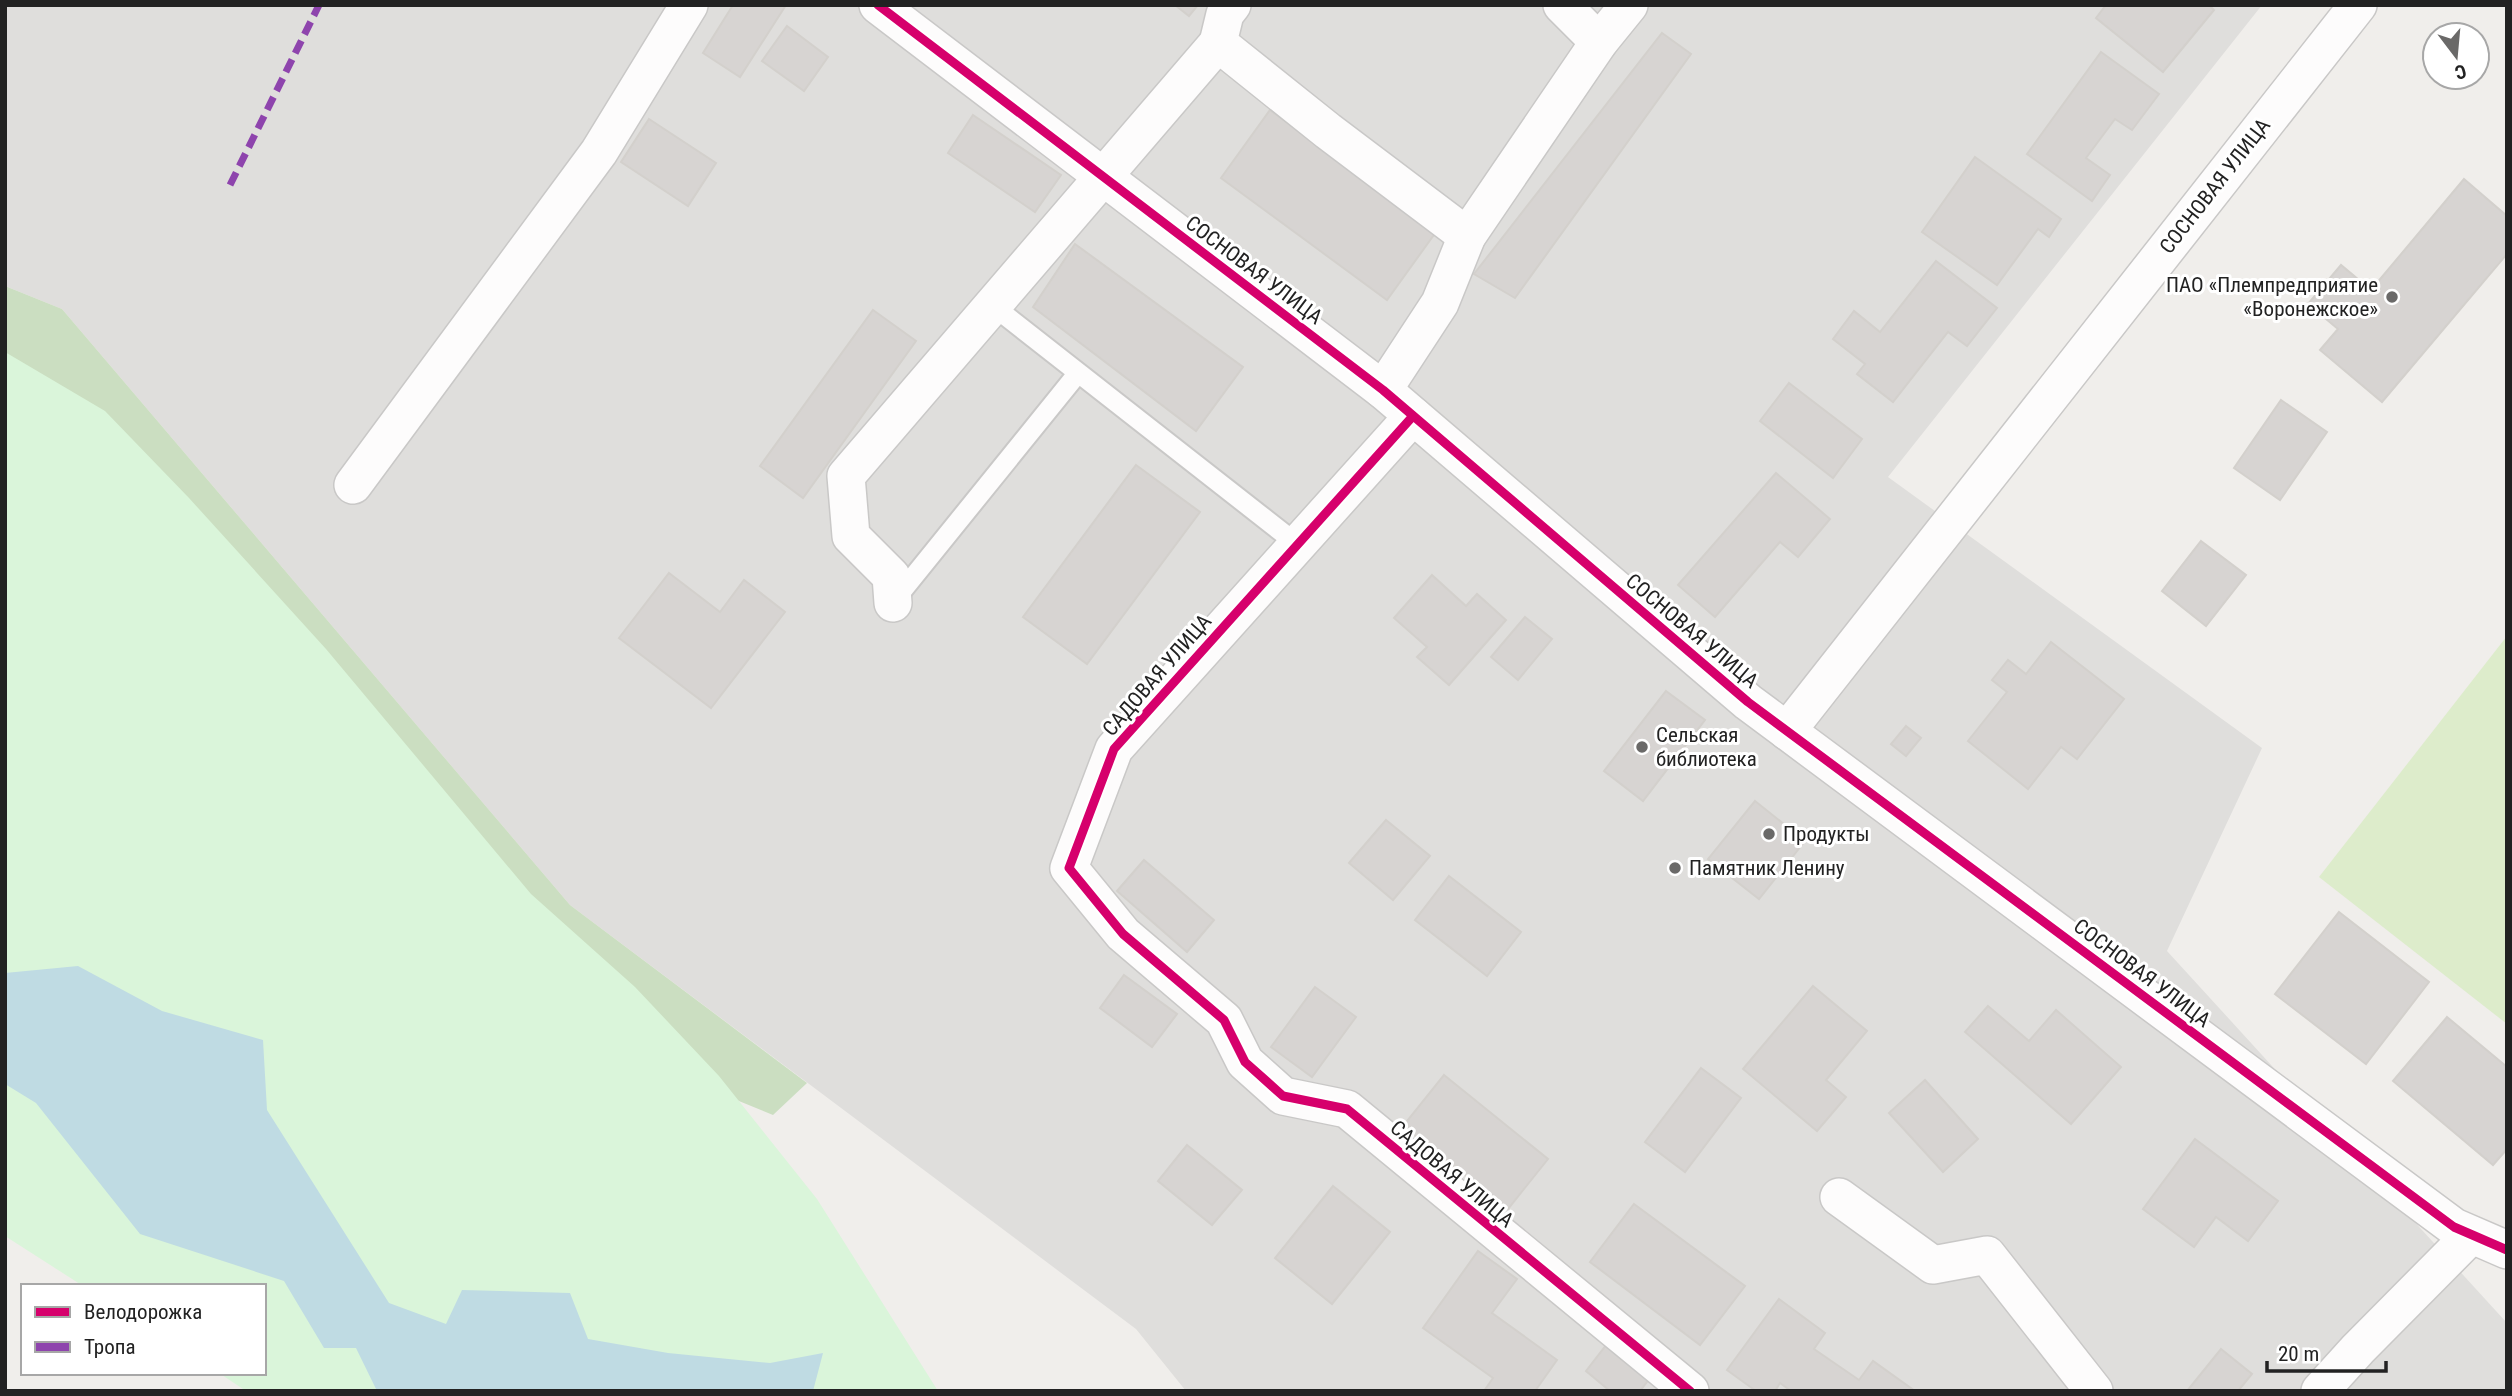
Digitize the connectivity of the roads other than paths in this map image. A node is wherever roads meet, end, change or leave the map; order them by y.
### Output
1 (689, 5) edge
2 (878, 5) edge
3 (1232, 5) edge
4 (1562, 5) edge
5 (1629, 5) edge
6 (2358, 5) edge
7 (1599, 42) junction
8 (1218, 43) junction
9 (1102, 176) junction
10 (1467, 236) junction
11 (992, 305) junction
12 (1078, 373) junction
13 (1383, 390) junction
14 (1413, 416) junction
15 (353, 485) dead end
16 (1297, 544) junction
17 (893, 603) joint
18 (1787, 731) junction
19 (1839, 1197) dead end
20 (2471, 1235) junction
21 (2507, 1250) edge
22 (1690, 1391) edge
23 (2094, 1391) edge
24 (2320, 1391) edge

1 - 15 street
2 - 9 street, СОСНОВАЯ УЛИЦА
3 - 8 street
4 - 7 street
5 - 7 street
6 - 18 street, СОСНОВАЯ УЛИЦА
7 - 10 street
8 - 9 street
8 - 10 street
9 - 11 street
9 - 13 street, СОСНОВАЯ УЛИЦА
10 - 13 street
11 - 12 lane
11 - 17 street
12 - 16 lane
12 - 17 lane
13 - 14 street, СОСНОВАЯ УЛИЦА
14 - 16 street, САДОВАЯ УЛИЦА
14 - 18 street, СОСНОВАЯ УЛИЦА
16 - 22 street, САДОВАЯ УЛИЦА
18 - 20 street, СОСНОВАЯ УЛИЦА
19 - 23 street
20 - 21 street, СОСНОВАЯ УЛИЦА
20 - 24 street

